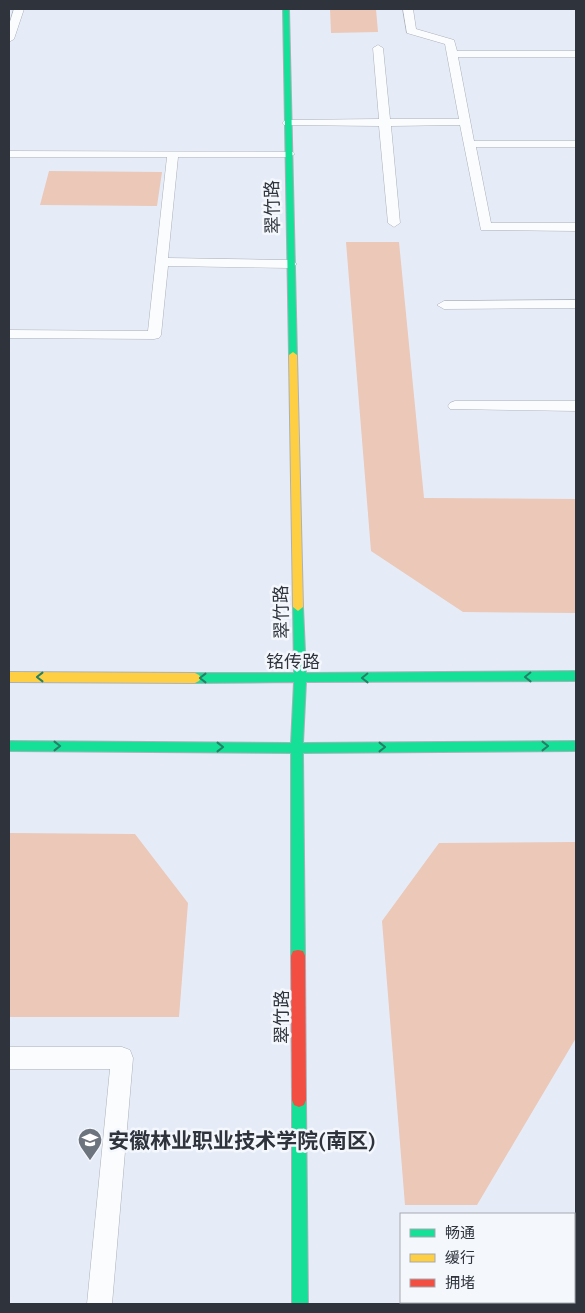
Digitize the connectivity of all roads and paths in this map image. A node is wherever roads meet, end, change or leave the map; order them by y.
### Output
1 (19, 9) edge
2 (286, 9) edge
3 (408, 9) edge
4 (9, 39) edge
5 (378, 48) dead end
6 (452, 54) junction
7 (576, 54) edge
8 (466, 122) junction
9 (288, 123) junction
10 (386, 123) junction
11 (469, 144) junction
12 (576, 144) edge
13 (9, 154) edge
14 (173, 154) junction
15 (289, 154) junction
16 (394, 223) dead end
17 (576, 227) edge
18 (161, 262) junction
19 (291, 264) junction
20 (576, 304) edge
21 (444, 305) dead end
22 (9, 334) edge
23 (455, 406) dead end
24 (576, 406) edge
25 (576, 676) edge
26 (9, 677) edge
27 (300, 679) junction
28 (9, 746) edge
29 (576, 746) edge
30 (297, 748) junction
31 (9, 1058) edge
32 (100, 1304) edge
33 (300, 1304) edge

1 - 4 lane
2 - 9 street, 翠竹路
3 - 6 lane
5 - 10 lane
6 - 7 lane
6 - 8 lane
8 - 10 lane
8 - 11 lane
9 - 10 lane
9 - 15 street, 翠竹路
10 - 16 lane
11 - 12 lane
11 - 17 lane
13 - 14 lane
14 - 15 lane
14 - 18 lane
15 - 19 street, 翠竹路
18 - 19 lane
18 - 22 lane
19 - 27 street, 翠竹路
20 - 21 lane
23 - 24 lane
25 -> 27 street, 铭传路
27 -> 26 street, 铭传路
27 - 30 street, 翠竹路
28 -> 30 street
30 -> 29 street
30 - 33 street, 翠竹路
31 - 32 lane

